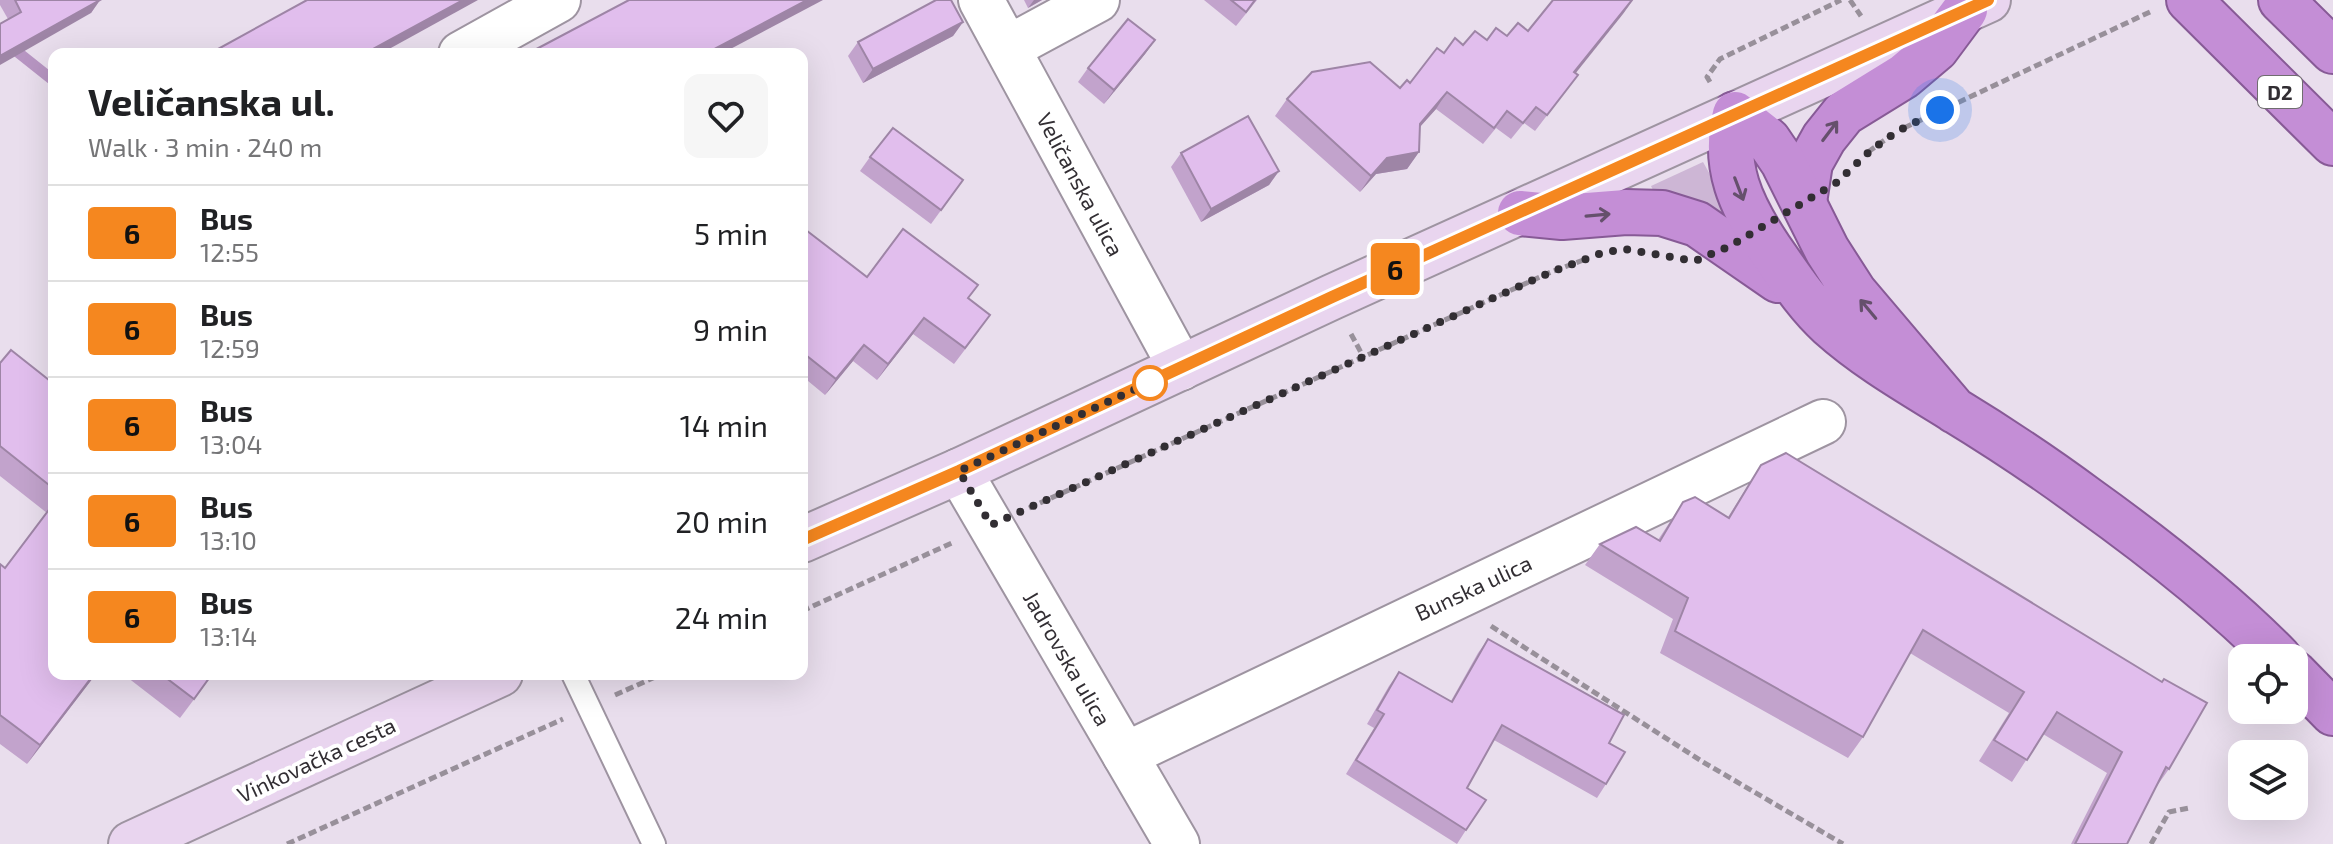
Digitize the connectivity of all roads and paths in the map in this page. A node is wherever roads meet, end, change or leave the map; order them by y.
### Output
1 (558, 0) edge
2 (981, 0) edge
3 (1097, 0) edge
4 (1841, 0) edge
5 (1850, 0) edge
6 (2175, 3) edge
7 (1976, 5) edge
8 (2287, 6) edge
9 (1864, 20) dead end
10 (472, 48) edge
11 (1008, 48) junction
12 (2333, 51) edge
13 (1725, 102) junction
14 (2333, 143) edge
15 (1861, 158) dead end
16 (1804, 202) junction
17 (1520, 213) junction
18 (1590, 258) dead end
19 (1804, 298) junction
20 (1181, 368) junction
21 (1955, 411) junction
22 (1823, 422) dead end
23 (959, 471) junction
24 (991, 525) junction
25 (808, 537) edge
26 (1452, 597) junction
27 (808, 608) edge
28 (2264, 644) edge
29 (487, 680) edge
30 (576, 680) edge
31 (649, 680) edge
32 (2308, 687) edge
33 (588, 708) junction
34 (2333, 713) edge
35 (1125, 755) junction
36 (2189, 808) dead end
37 (131, 844) edge
38 (287, 844) edge
39 (654, 844) edge
40 (1177, 844) edge
41 (1843, 844) edge
42 (2151, 844) edge

1 - 10 street
2 - 11 street, Veličanska ulica
3 - 11 street
4 - 13 path
5 - 9 path
6 - 14 highway, D2
6 - 15 path
7 - 13 main road
16 -> 7 highway
8 - 12 highway
11 - 20 street, Veličanska ulica
13 - 16 highway
13 - 17 main road
13 -> 19 highway
21 -> 16 highway
17 -> 19 highway
17 - 20 main road
18 - 24 path
19 - 21 highway
20 - 23 main road
21 - 28 highway
22 - 26 street, Bunska ulica
23 - 24 street, Jadrovska ulica
23 - 25 main road
24 - 27 path
24 - 35 street, Jadrovska ulica
26 - 35 street, Bunska ulica
26 - 41 path
29 - 37 main road, Vinkovačka cesta
30 - 33 lane
31 - 33 path
32 - 34 highway
33 - 38 path
33 - 39 lane
35 - 40 street, Jadrovska ulica
36 - 42 path

